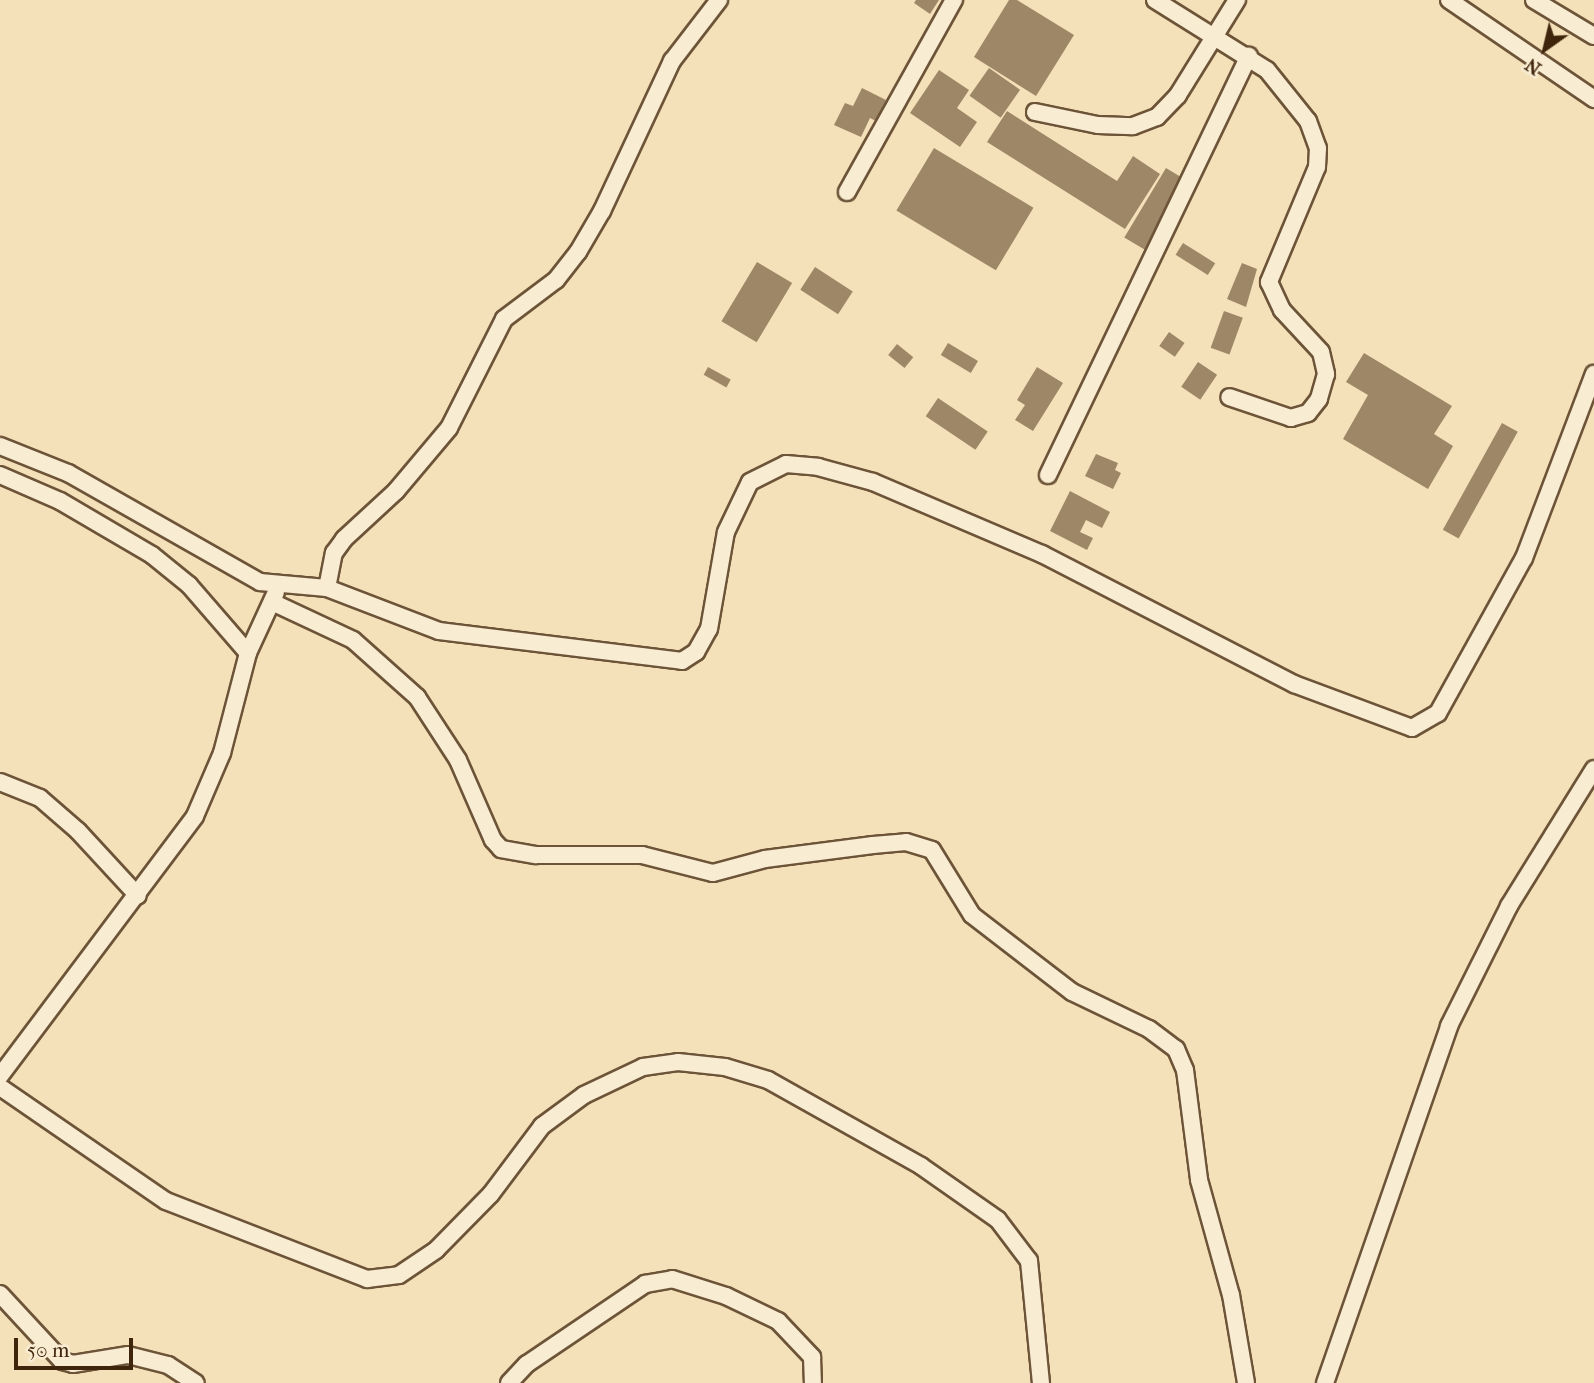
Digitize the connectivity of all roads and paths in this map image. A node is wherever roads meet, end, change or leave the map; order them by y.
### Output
1 (719, 0) edge
2 (954, 0) edge
3 (1155, 0) edge
4 (1237, 0) edge
5 (1449, 0) edge
6 (1534, 0) edge
7 (1215, 36) junction
8 (1594, 36) edge
9 (1249, 56) junction
10 (1594, 99) edge
11 (1035, 112) dead end
12 (847, 192) dead end
13 (1594, 374) edge
14 (1228, 397) dead end
15 (0, 446) edge
16 (0, 475) edge
17 (1048, 475) dead end
18 (327, 588) junction
19 (275, 594) junction
20 (248, 653) junction
21 (1594, 769) edge
22 (0, 782) edge
23 (138, 896) junction
24 (0, 1076) edge
25 (0, 1087) edge
26 (0, 1294) edge
27 (196, 1383) edge
28 (509, 1383) edge
29 (813, 1383) edge
30 (1041, 1383) edge
31 (1246, 1383) edge
32 (1325, 1383) edge

1 - 18 street
2 - 12 street
3 - 7 street
4 - 7 street
5 - 10 street
6 - 8 street
7 - 9 street
7 - 11 street
9 - 14 street
9 - 17 street
13 - 18 street
15 - 19 street
16 - 20 street
18 - 19 street
19 - 20 street
19 - 31 street
20 - 23 street
21 - 32 street
22 - 23 street
23 - 24 street
25 - 30 street
26 - 27 street
28 - 29 street

